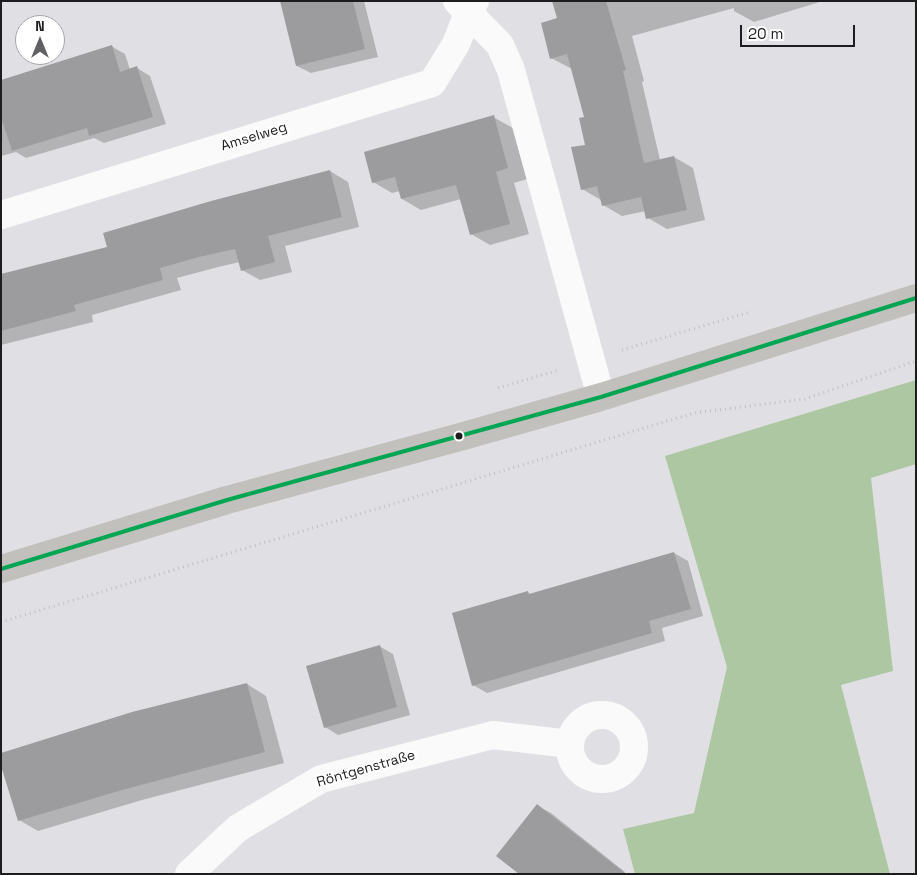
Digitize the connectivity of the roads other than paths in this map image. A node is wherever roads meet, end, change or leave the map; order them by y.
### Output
1 (467, 5) edge
2 (1, 215) edge
3 (916, 298) edge
4 (600, 397) junction
5 (1, 569) edge
6 (570, 744) dead end
7 (189, 874) edge

1 - 2 street, Amselweg
1 - 4 street
3 - 4 main road
4 - 5 main road
6 - 7 street, Röntgenstraße

